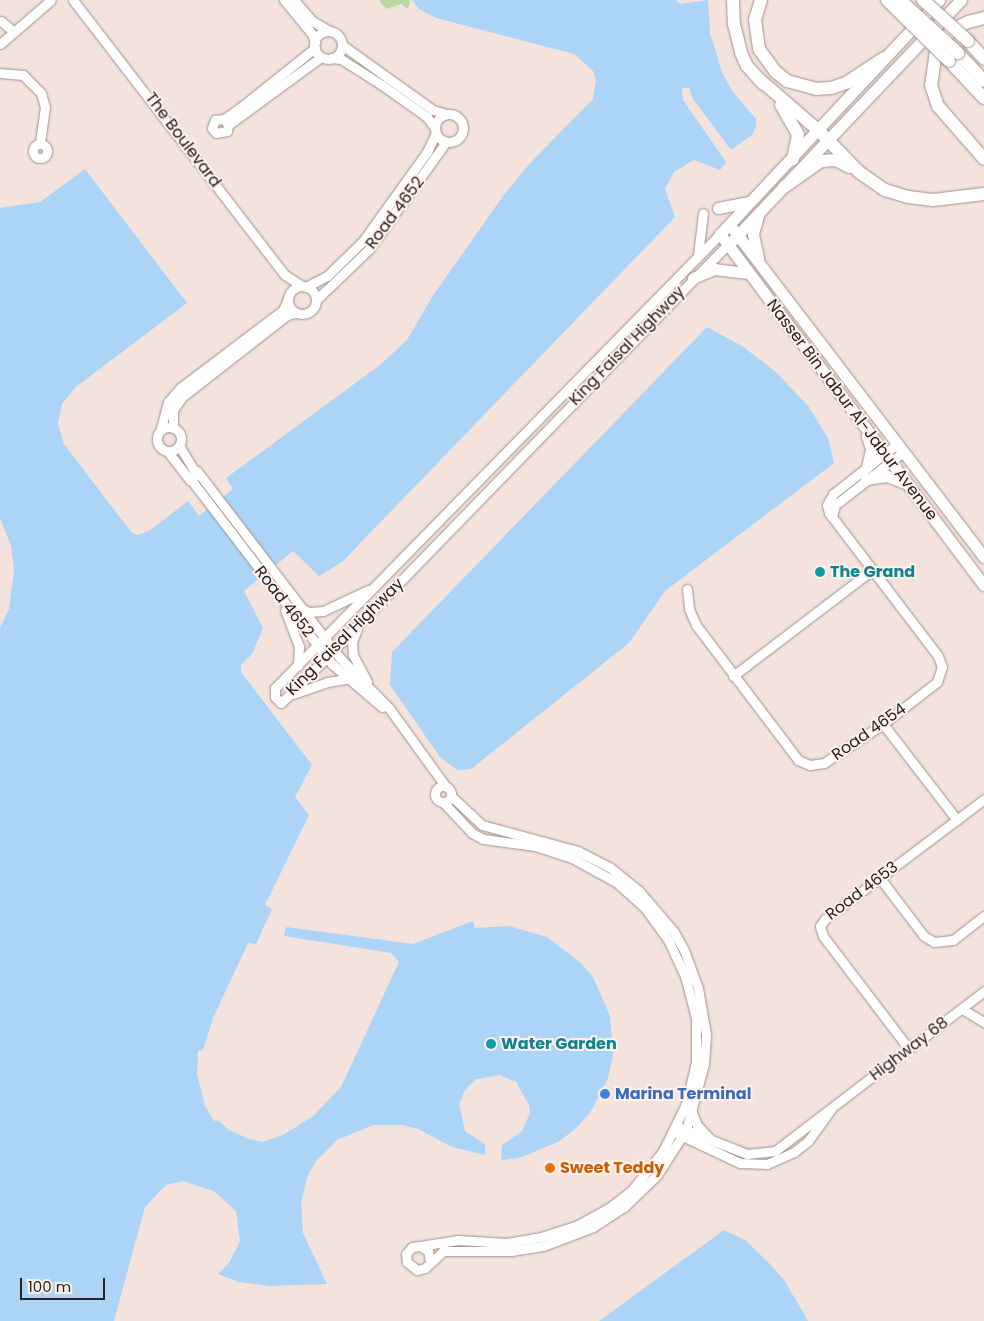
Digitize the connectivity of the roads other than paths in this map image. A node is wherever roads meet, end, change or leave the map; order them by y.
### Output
1 (42, 0) edge
2 (51, 0) edge
3 (73, 0) edge
4 (284, 0) edge
5 (294, 0) edge
6 (733, 0) edge
7 (761, 0) edge
8 (887, 0) edge
9 (900, 0) edge
10 (923, 0) edge
11 (939, 0) edge
12 (959, 1) edge
13 (79, 3) edge
14 (34, 12) junction
15 (984, 18) edge
16 (0, 19) edge
17 (13, 31) junction
18 (329, 31) junction
19 (0, 44) edge
20 (315, 45) junction
21 (342, 45) junction
22 (326, 57) junction
23 (954, 57) junction
24 (884, 58) junction
25 (984, 59) edge
26 (0, 73) edge
27 (758, 79) junction
28 (984, 82) edge
29 (984, 98) edge
30 (446, 114) junction
31 (435, 131) junction
32 (819, 131) junction
33 (828, 141) junction
34 (446, 142) junction
35 (40, 144) dead end
36 (793, 159) junction
37 (984, 159) edge
38 (866, 178) junction
39 (784, 187) junction
40 (984, 194) edge
41 (752, 202) junction
42 (718, 208) dead end
43 (703, 213) dead end
44 (759, 213) junction
45 (730, 225) junction
46 (720, 234) junction
47 (737, 235) junction
48 (727, 245) junction
49 (698, 255) junction
50 (761, 267) junction
51 (748, 272) junction
52 (285, 274) junction
53 (692, 278) junction
54 (304, 287) junction
55 (289, 297) junction
56 (316, 300) junction
57 (296, 312) junction
58 (863, 425) junction
59 (161, 428) junction
60 (174, 428) junction
61 (180, 447) junction
62 (900, 448) junction
63 (168, 452) junction
64 (887, 458) junction
65 (866, 473) junction
66 (193, 474) junction
67 (907, 484) junction
68 (207, 492) junction
69 (984, 557) edge
70 (872, 570) junction
71 (380, 583) junction
72 (984, 586) edge
73 (687, 589) dead end
74 (280, 599) junction
75 (302, 609) junction
76 (365, 619) junction
77 (326, 639) junction
78 (318, 646) junction
79 (330, 653) junction
80 (298, 667) junction
81 (733, 676) junction
82 (346, 679) junction
83 (375, 694) junction
84 (286, 698) junction
85 (397, 720) junction
86 (883, 724) junction
87 (442, 788) junction
88 (451, 796) junction
89 (984, 799) edge
90 (443, 802) junction
91 (957, 820) junction
92 (879, 877) junction
93 (984, 916) edge
94 (984, 992) edge
95 (962, 1009) junction
96 (984, 1022) edge
97 (909, 1049) junction
98 (833, 1107) junction
99 (692, 1112) junction
100 (675, 1129) junction
101 (684, 1133) junction
102 (713, 1142) junction
103 (701, 1145) junction
104 (665, 1165) junction
105 (420, 1246) junction
106 (430, 1261) junction

1 - 14 street
2 - 14 street
3 - 13 street, The Boulevard
4 - 20 street
5 - 18 street
6 - 27 highway
7 - 24 highway
8 - 23 highway, bridge
9 - 23 highway, bridge
10 - 25 highway, bridge
11 - 24 main road, King Faisal Highway
12 - 33 main road, King Faisal Highway
13 - 52 street, The Boulevard
14 - 17 street
15 - 37 highway
16 - 17 street
17 - 19 street
18 - 20 street
18 - 21 street
20 - 22 street
20 - 22 street
21 - 22 street
21 - 30 street
22 - 31 street
23 - 28 highway
23 - 29 highway
24 - 32 main road, King Faisal Highway
26 - 35 street
27 - 32 highway
27 - 36 highway
30 - 31 street
30 - 34 street
31 - 34 street
31 - 54 street, Road 4652
32 - 33 highway
32 - 36 main road, King Faisal Highway
33 - 38 highway
33 - 39 main road, King Faisal Highway
34 - 56 street, Road 4652
36 - 41 main road, King Faisal Highway
38 - 39 highway
38 - 40 highway
39 - 44 main road, King Faisal Highway
41 - 42 main road
41 - 45 main road, King Faisal Highway
43 - 49 street
44 - 47 main road, King Faisal Highway
44 - 50 main road
45 - 46 main road, King Faisal Highway
45 - 47 main road, Nasser Bin Jabur Al-Jabur Avenue
46 - 48 main road, Nasser Bin Jabur Al-Jabur Avenue
46 - 49 street, King Faisal Highway
47 - 48 main road, King Faisal Highway
47 - 50 main road, Nasser Bin Jabur Al-Jabur Avenue
48 - 51 main road, Nasser Bin Jabur Al-Jabur Avenue
48 - 53 street, King Faisal Highway
49 - 71 street, King Faisal Highway
50 - 62 main road, Nasser Bin Jabur Al-Jabur Avenue
51 - 53 main road
51 - 58 main road, Nasser Bin Jabur Al-Jabur Avenue
52 - 54 street, The Boulevard
52 - 55 street, The Boulevard
53 - 76 street, King Faisal Highway
54 - 55 street
54 - 56 street
55 - 57 street
55 - 59 street
56 - 57 street
57 - 60 street
58 - 64 main road, Nasser Bin Jabur Al-Jabur Avenue
58 - 65 main road
59 - 60 street
59 - 63 street
60 - 61 street
61 - 63 street
61 - 66 street, Road 4652
62 - 64 street
62 - 69 main road, Nasser Bin Jabur Al-Jabur Avenue
63 - 66 street, Road 4652
64 - 65 street
64 - 67 main road, Nasser Bin Jabur Al-Jabur Avenue
65 - 67 main road
65 - 70 street, Road 4654
66 - 68 street, Road 4652
67 - 72 main road, Nasser Bin Jabur Al-Jabur Avenue
68 - 74 street, Road 4652
68 - 75 street, Road 4652
70 - 81 street
70 - 86 street, Road 4654
71 - 75 street
71 - 77 street, King Faisal Highway
73 - 81 street, Road 4654
74 - 78 street, Road 4652
74 - 80 street
75 - 77 street, Road 4652
76 - 79 street, King Faisal Highway
76 - 83 street
77 - 78 street, King Faisal Highway
77 - 79 street, Road 4652
78 - 79 street, Road 4652
78 - 80 street, King Faisal Highway
79 - 82 street, Road 4652
79 - 83 street, Road 4652
79 - 84 street, King Faisal Highway
80 - 84 street, King Faisal Highway
81 - 86 street, Road 4654
82 - 84 street
82 - 85 street, Road 4652
83 - 85 street, Road 4652
85 - 87 street, Road 4652
86 - 91 street
87 - 88 street
87 - 90 street
88 - 90 street
88 - 99 street
89 - 91 street, Road 4653
90 - 100 street
91 - 92 street, Road 4653
92 - 93 street
92 - 97 street, Road 4653
94 - 95 street, Highway 68
95 - 96 street
95 - 97 street, Highway 68
97 - 98 street, Highway 68
98 - 102 street, Highway 68
98 - 103 street
99 - 101 street
99 - 102 street
100 - 101 street
100 - 105 street
101 - 102 street, Highway 68
101 - 103 street
101 - 104 street
103 - 104 street
104 - 106 street
105 - 106 street
105 - 106 street

